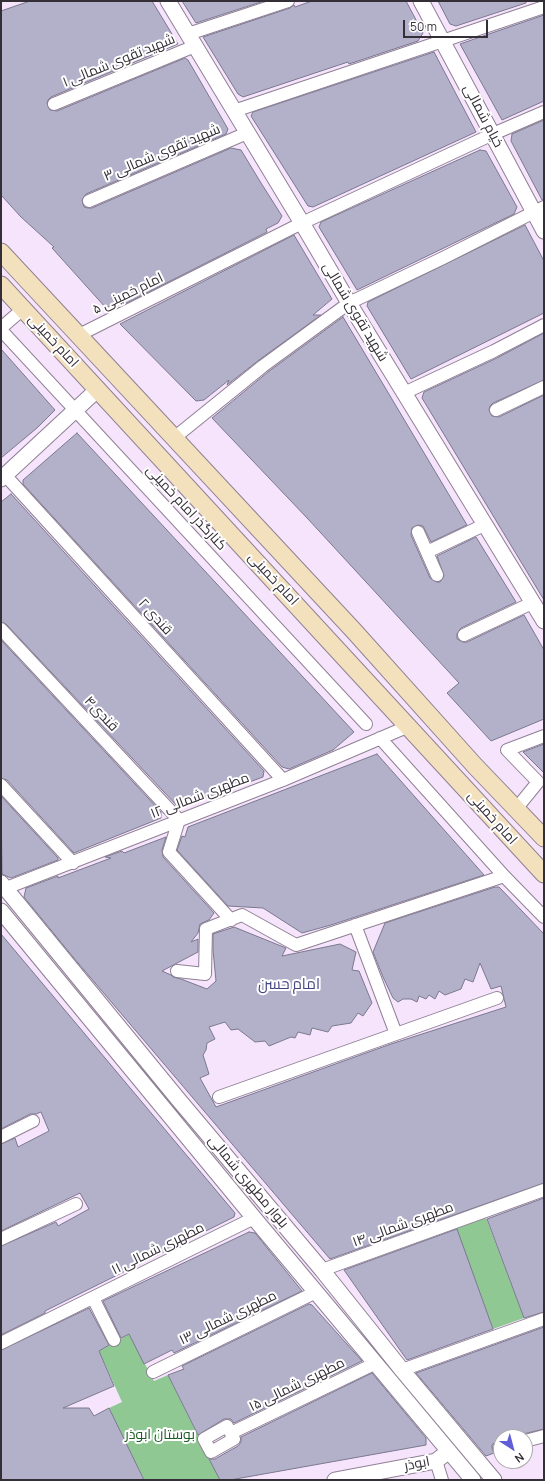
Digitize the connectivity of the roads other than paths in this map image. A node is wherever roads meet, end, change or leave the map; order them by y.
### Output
1 (168, 1) edge
2 (288, 1) edge
3 (421, 1) edge
4 (544, 7) edge
5 (191, 40) junction
6 (442, 41) junction
7 (54, 104) dead end
8 (234, 111) junction
9 (540, 114) edge
10 (247, 133) junction
11 (492, 134) junction
12 (89, 201) dead end
13 (539, 210) edge
14 (302, 223) junction
15 (544, 231) edge
16 (1, 252) edge
17 (1, 285) edge
18 (349, 303) junction
19 (23, 309) junction
20 (544, 325) edge
21 (1, 329) edge
22 (79, 335) junction
23 (544, 388) edge
24 (98, 389) junction
25 (404, 392) junction
26 (75, 410) junction
27 (496, 410) dead end
28 (174, 438) junction
29 (3, 477) edge
30 (484, 525) junction
31 (418, 532) dead end
32 (427, 552) junction
33 (437, 575) dead end
34 (532, 603) junction
35 (544, 621) edge
36 (1, 629) edge
37 (464, 635) dead end
38 (366, 724) dead end
39 (409, 726) junction
40 (544, 736) edge
41 (380, 738) junction
42 (284, 780) junction
43 (1, 785) edge
44 (541, 786) edge
45 (516, 809) junction
46 (178, 820) junction
47 (542, 834) edge
48 (73, 863) junction
49 (544, 874) edge
50 (504, 876) junction
51 (2, 887) edge
52 (1, 911) edge
53 (544, 917) edge
54 (231, 920) junction
55 (355, 925) junction
56 (177, 971) dead end
57 (497, 998) dead end
58 (396, 1034) junction
59 (219, 1097) dead end
60 (33, 1121) dead end
61 (1, 1138) edge
62 (544, 1190) edge
63 (76, 1204) dead end
64 (254, 1218) junction
65 (1, 1239) edge
66 (322, 1270) junction
67 (316, 1292) junction
68 (93, 1298) junction
69 (544, 1319) edge
70 (114, 1340) dead end
71 (1, 1343) edge
72 (376, 1364) junction
73 (402, 1370) junction
74 (153, 1372) dead end
75 (231, 1433) dead end
76 (544, 1436) edge
77 (533, 1439) edge
78 (449, 1451) junction
79 (436, 1461) junction
80 (335, 1480) edge
81 (442, 1480) edge
82 (473, 1480) edge
83 (494, 1480) edge

1 - 5 street, شهید تقوی شمالی
2 - 5 street, شهید تقوی شمالی ۱
3 - 6 street, خیام شمالی
4 - 6 street
5 - 7 street, شهید تقوی شمالی ۱
5 - 8 street, شهید تقوی شمالی
6 - 8 street
6 - 11 street, خیام شمالی
8 - 10 street, شهید تقوی شمالی
9 - 11 street, امام خمینی ۵
10 - 12 street, شهید تقوی شمالی ۳
10 - 14 street, شهید تقوی شمالی
11 - 13 street, خیام شمالی
11 - 14 street, امام خمینی ۵
13 - 15 street, خیام شمالی
13 - 18 street
14 - 18 street, شهید تقوی شمالی
14 - 22 street, امام خمینی ۵
16 - 22 main road, امام خمینی
17 - 19 main road, امام خمینی
18 - 25 street, شهید تقوی شمالی
18 - 28 street
19 - 21 street
19 - 24 main road, امام خمینی
20 - 25 street
21 - 26 street, کنارگذر امام خمینی
22 - 28 main road, امام خمینی
23 - 27 street
24 - 26 street
24 - 39 main road, امام خمینی
25 - 30 street, شهید تقوی شمالی
26 - 29 street
26 - 38 street, کنارگذر امام خمینی
28 - 45 main road, امام خمینی
29 - 42 street, قندی ۲
30 - 32 street
30 - 34 street, شهید تقوی شمالی
31 - 32 street
32 - 33 street
34 - 35 street, شهید تقوی شمالی
34 - 37 street
36 - 46 street, قندی۴
39 - 41 street, مطهری شمالی ۱۲
39 - 49 main road, امام خمینی
40 - 44 street
41 - 42 street, مطهری شمالی ۱۲
41 - 50 street
42 - 46 street, مطهری شمالی ۱۲
43 - 48 street
44 - 45 street
45 - 47 main road, امام خمینی
46 - 48 street, مطهری شمالی ۱۲
46 - 54 street
48 - 51 street, مطهری شمالی ۱۲
50 - 53 street
50 - 55 street
51 - 66 street, بلوار مطهری شمالی
52 - 64 street, بلوار مطهری شمالی
54 - 55 street
54 - 56 street
55 - 58 street
57 - 58 street
58 - 59 street
60 - 61 street
62 - 66 street, مطهری شمالی ۱۴
63 - 65 street
64 - 67 street, بلوار مطهری شمالی
64 - 68 street, مطهری شمالی ۱۱
66 - 73 street, بلوار مطهری شمالی
67 - 72 street, بلوار مطهری شمالی
67 - 74 street, مطهری شمالی ۱۳
68 - 70 street
68 - 71 street, مطهری شمالی ۱۱
69 - 73 street
72 - 75 street, مطهری شمالی ۱۵
72 - 78 street, بلوار مطهری شمالی
73 - 83 street, بلوار مطهری شمالی
76 - 77 street
78 - 79 street, ابوذر
78 - 82 street, بلوار مطهری شمالی
79 - 80 street, ابوذر
79 - 81 street

